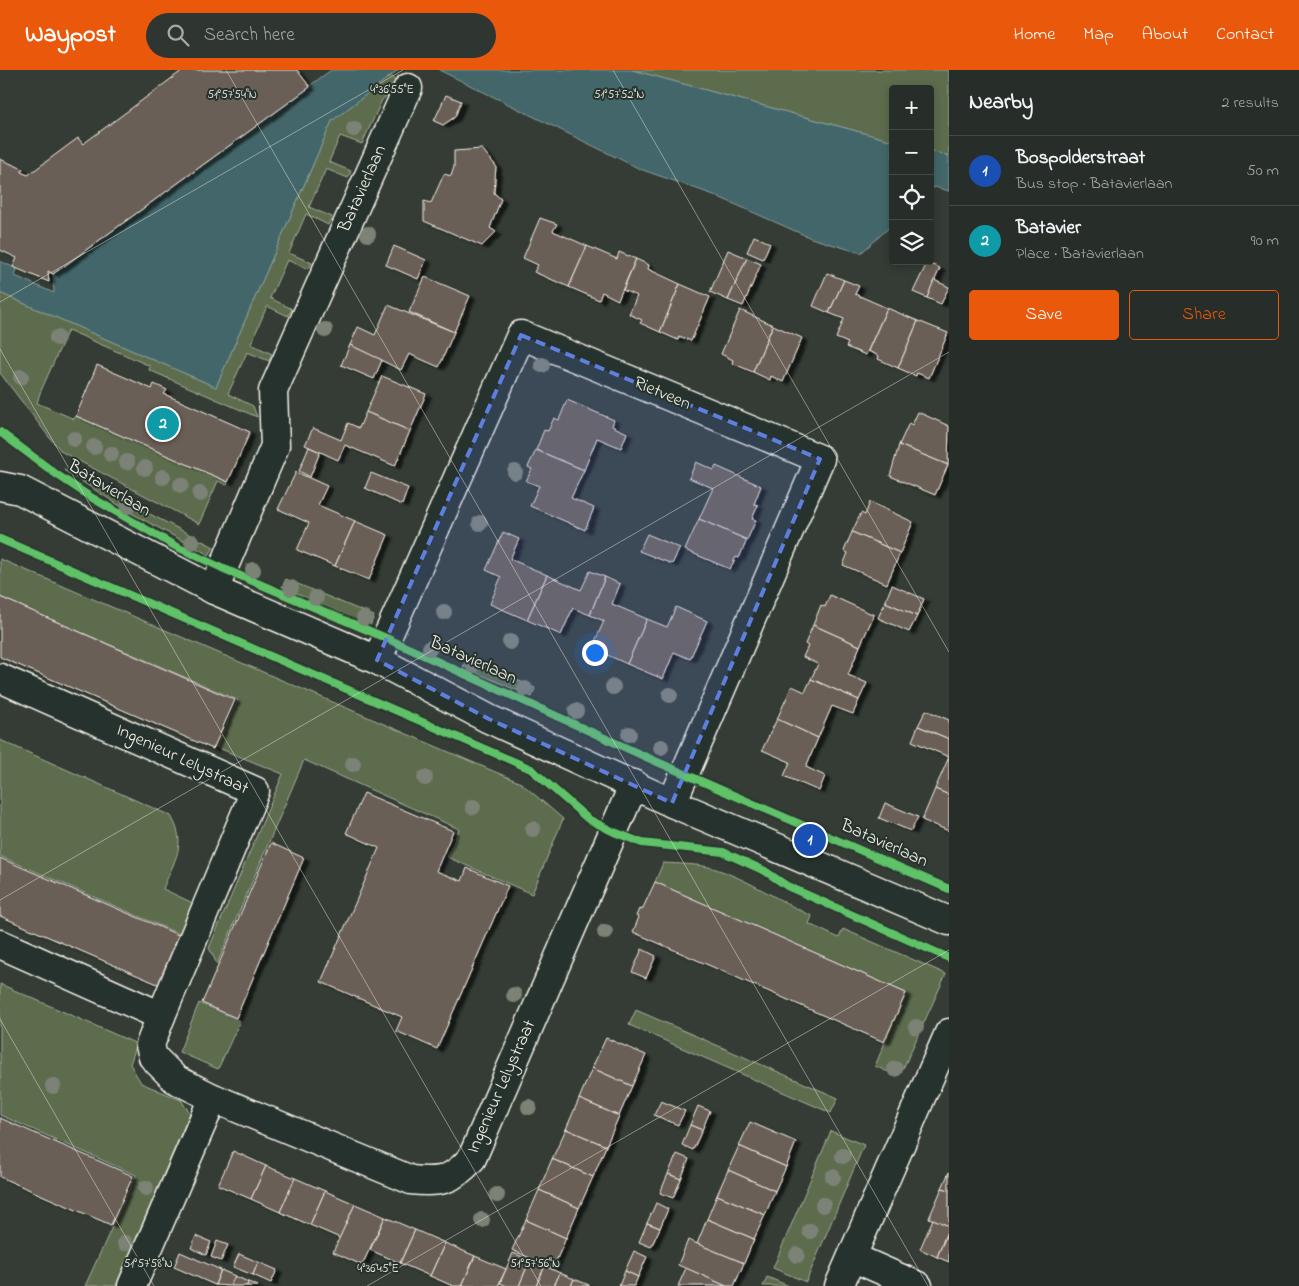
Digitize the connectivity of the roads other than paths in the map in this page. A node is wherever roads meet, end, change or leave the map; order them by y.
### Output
1 (408, 88) dead end
2 (0, 472) edge
3 (10, 488) edge
4 (214, 590) junction
5 (377, 660) junction
6 (0, 678) edge
7 (634, 784) junction
8 (672, 803) junction
9 (949, 921) edge
10 (0, 944) edge
11 (161, 1016) junction
12 (949, 1033) edge
13 (213, 1098) junction
14 (852, 1256) junction
15 (132, 1286) edge
16 (839, 1286) edge
17 (918, 1286) edge

1 - 4 street, Batavierlaan
2 - 3 street
3 - 4 street
4 - 5 street
5 - 7 street
5 - 8 street, Rietveen
6 - 11 street, Ingenieur Lelystraat
7 - 8 street
7 - 13 street, Ingenieur Lelystraat
8 - 9 street
10 - 11 street
11 - 13 street, Ingenieur Lelystraat
12 - 14 street
13 - 15 street
14 - 16 street
14 - 17 street

